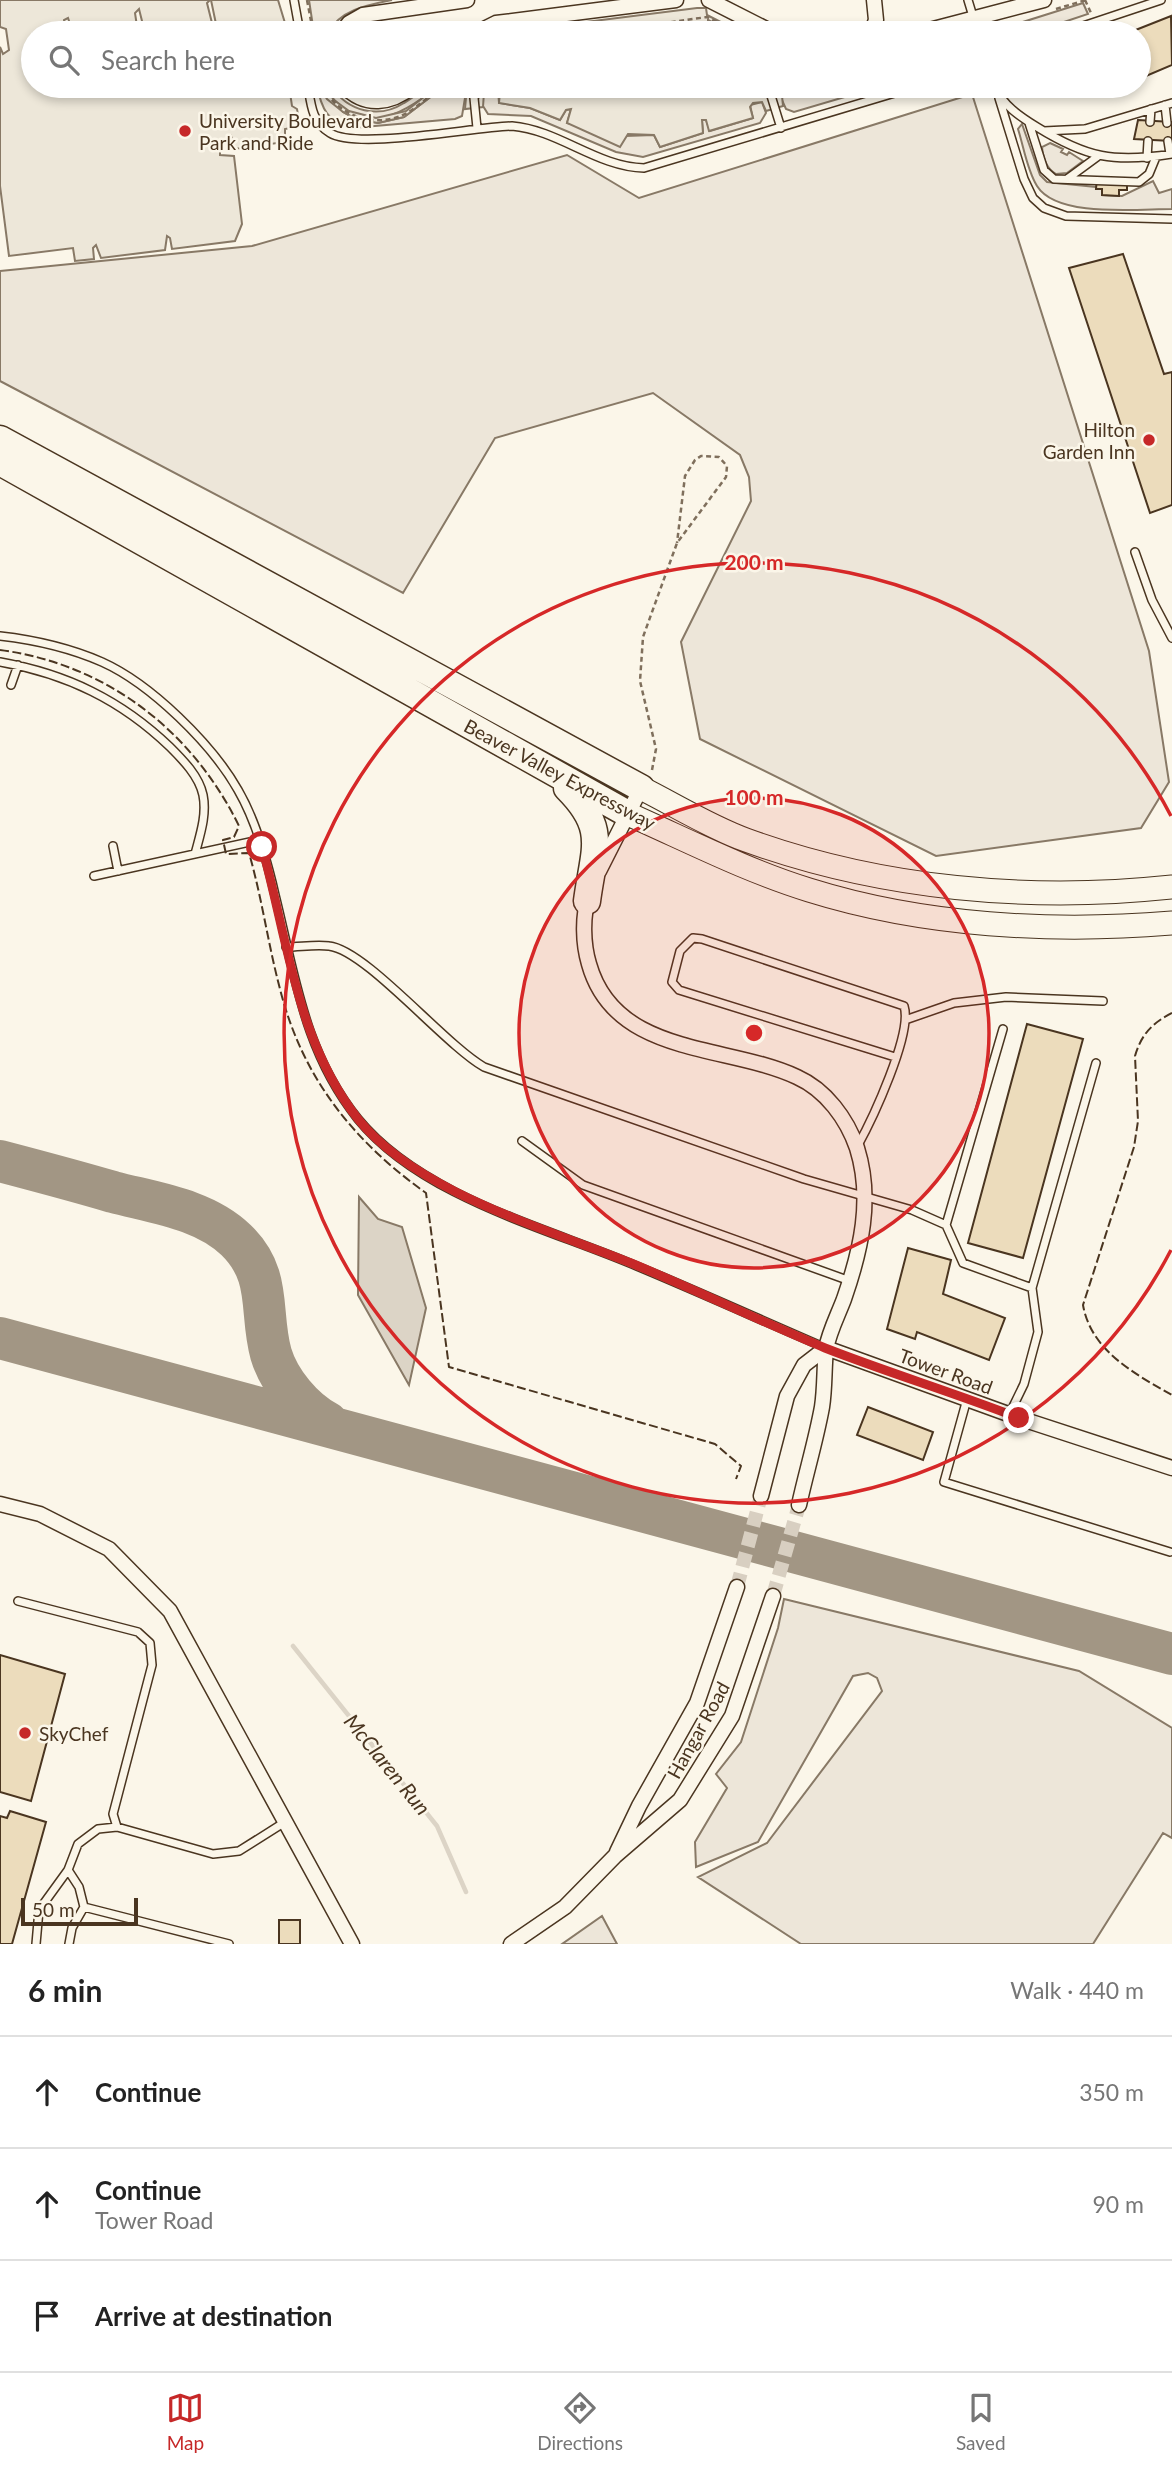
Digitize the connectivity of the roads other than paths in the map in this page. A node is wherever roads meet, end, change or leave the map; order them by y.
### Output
1 (294, 0) edge
2 (467, 0) edge
3 (676, 0) edge
4 (709, 0) edge
5 (874, 0) edge
6 (968, 0) edge
7 (1044, 0) edge
8 (1161, 0) edge
9 (974, 18) junction
10 (298, 21) edge
11 (352, 21) edge
12 (510, 21) edge
13 (750, 21) edge
14 (876, 21) edge
15 (963, 21) edge
16 (975, 21) edge
17 (1098, 21) edge
18 (311, 98) edge
19 (359, 98) edge
20 (394, 98) edge
21 (474, 98) edge
22 (772, 98) edge
23 (879, 98) edge
24 (999, 98) joint
25 (1169, 104) edge
26 (1151, 109) junction
27 (1028, 122) junction
28 (1150, 122) dead end
29 (1167, 122) dead end
30 (477, 128) junction
31 (781, 128) junction
32 (1043, 131) junction
33 (1148, 141) dead end
34 (1168, 141) dead end
35 (1171, 154) edge
36 (1097, 157) junction
37 (1156, 157) junction
38 (1147, 158) junction
39 (1066, 180) junction
40 (1172, 219) edge
41 (0, 439) edge
42 (0, 462) edge
43 (1135, 552) dead end
44 (0, 636) edge
45 (1172, 638) edge
46 (0, 662) edge
47 (18, 666) junction
48 (11, 685) dead end
49 (551, 772) junction
50 (641, 788) junction
51 (628, 814) junction
52 (259, 839) junction
53 (113, 846) dead end
54 (195, 853) junction
55 (118, 871) junction
56 (94, 876) dead end
57 (1172, 887) edge
58 (587, 901) junction
59 (1172, 923) edge
60 (286, 947) junction
61 (1103, 1001) dead end
62 (908, 1019) junction
63 (1003, 1029) dead end
64 (895, 1057) junction
65 (1096, 1063) dead end
66 (522, 1141) dead end
67 (856, 1148) junction
68 (865, 1195) junction
69 (946, 1225) junction
70 (850, 1281) junction
71 (1032, 1288) junction
72 (827, 1348) junction
73 (967, 1399) junction
74 (1009, 1415) junction
75 (1172, 1468) edge
76 (761, 1496) tunnel mouth
77 (0, 1504) edge
78 (799, 1505) tunnel mouth
79 (1170, 1552) edge
80 (737, 1587) tunnel mouth
81 (773, 1596) tunnel mouth
82 (18, 1601) dead end
83 (285, 1822) junction
84 (117, 1827) junction
85 (615, 1856) junction
86 (68, 1870) junction
87 (85, 1907) junction
88 (36, 1944) edge
89 (69, 1944) edge
90 (229, 1944) edge
91 (352, 1944) edge
92 (512, 1944) edge

1 - 10 lane
2 - 11 street
3 - 12 street
4 - 13 street
5 - 14 street
6 - 9 lane
7 - 9 street
8 - 17 lane
9 - 15 street
9 - 16 lane
18 - 30 lane
19 - 20 street
21 - 30 lane
22 - 31 lane
23 - 31 lane
24 - 27 lane
24 - 40 lane
25 - 26 lane
25 - 29 lane
26 - 28 lane
26 - 32 lane
27 - 32 lane
27 - 39 lane
30 - 31 lane
32 - 36 lane
33 - 38 lane
34 - 35 lane
35 - 37 lane
36 - 38 lane
36 - 39 lane
37 - 38 lane
37 - 39 lane
41 - 50 highway, Beaver Valley Expressway
42 - 49 highway, Beaver Valley Expressway
43 - 45 lane
44 - 52 lane
46 - 47 lane
47 - 48 lane
47 - 54 lane
49 - 51 highway, Beaver Valley Expressway
49 - 58 highway
50 - 51 street
50 - 57 highway, Beaver Valley Expressway
51 - 58 street
51 - 59 highway, Beaver Valley Expressway
52 - 54 lane
52 - 60 lane
53 - 55 lane
54 - 55 lane
55 - 56 lane
58 - 67 street
60 - 68 lane
60 - 72 lane
61 - 62 lane
62 - 64 lane
62 - 64 lane
63 - 69 lane
64 - 67 lane
65 - 71 lane
66 - 70 lane
67 - 68 street
68 - 69 lane
68 - 70 street
69 - 71 lane
70 - 72 street
71 - 74 lane
72 - 73 street, Tower Road
72 - 76 street
72 - 78 street
73 - 74 street, Tower Road
73 - 79 lane
74 - 75 street, Tower Road
77 - 83 street
80 - 85 street, Hangar Road
81 - 85 street, Hangar Road
82 - 84 lane
83 - 84 lane
83 - 91 street
84 - 86 lane
85 - 92 street, Hangar Road
86 - 87 lane
86 - 88 lane
87 - 89 lane
87 - 90 lane

